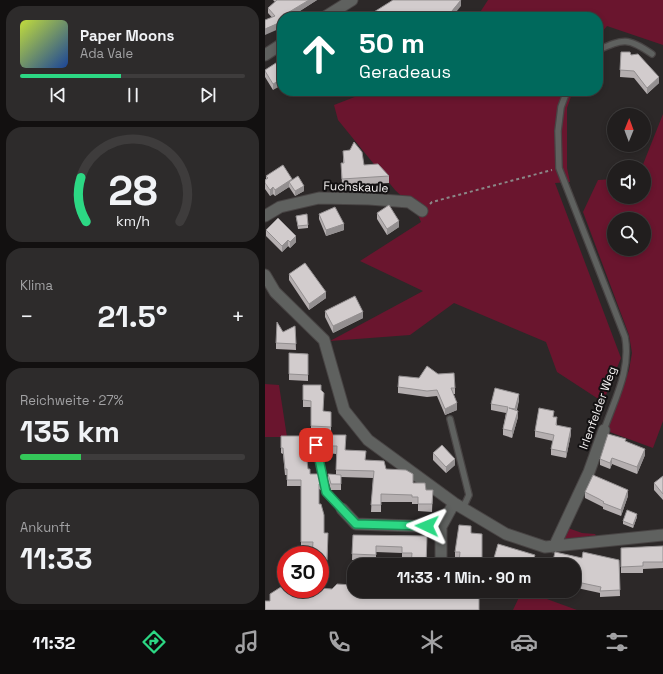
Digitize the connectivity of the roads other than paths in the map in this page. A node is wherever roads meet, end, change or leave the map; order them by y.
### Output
1 (352, 0) edge
2 (333, 12) edge
3 (277, 47) edge
4 (603, 48) edge
5 (652, 54) dead end
6 (265, 55) edge
7 (565, 96) edge
8 (422, 211) road end
9 (265, 216) edge
10 (265, 275) edge
11 (450, 419) dead end
12 (604, 430) joint
13 (316, 445) dead end
14 (459, 505) junction
15 (342, 509) joint
16 (441, 527) junction
17 (663, 535) edge
18 (554, 547) junction
19 (441, 558) edge

1 - 2 street
3 - 6 street
4 - 5 lane
7 - 12 lane, Irlenfelder Weg
8 - 9 street, Fuchskaule
10 - 14 street
11 - 14 lane
12 - 18 street, Irlenfelder Weg
13 - 15 lane
14 - 16 street
14 - 18 street
15 - 16 street
16 - 19 street
17 - 18 street

